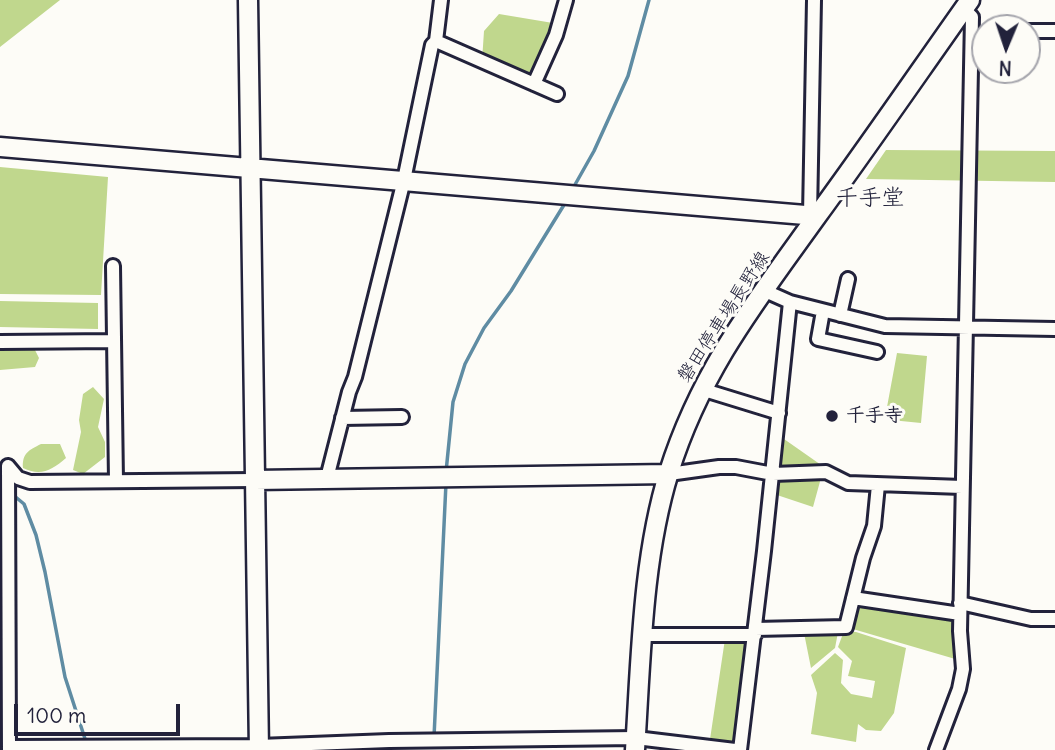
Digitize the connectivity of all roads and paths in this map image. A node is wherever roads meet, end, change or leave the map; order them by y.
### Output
1 (248, 0) edge
2 (441, 0) edge
3 (566, 0) edge
4 (814, 0) edge
5 (967, 5) edge
6 (971, 30) edge
7 (436, 41) junction
8 (534, 84) junction
9 (557, 94) dead end
10 (0, 147) edge
11 (251, 167) junction
12 (404, 180) junction
13 (814, 216) junction
14 (113, 266) dead end
15 (848, 279) dead end
16 (762, 290) junction
17 (790, 302) junction
18 (823, 311) junction
19 (840, 315) junction
20 (965, 328) junction
21 (1055, 330) edge
22 (114, 341) junction
23 (0, 342) edge
24 (877, 352) dead end
25 (701, 389) junction
26 (779, 412) junction
27 (402, 417) dead end
28 (342, 418) junction
29 (668, 474) junction
30 (773, 474) junction
31 (327, 478) junction
32 (255, 480) junction
33 (116, 481) junction
34 (878, 485) junction
35 (962, 487) junction
36 (853, 598) junction
37 (960, 609) junction
38 (1055, 619) edge
39 (755, 632) junction
40 (644, 635) junction
41 (636, 744) edge
42 (259, 748) edge
43 (9, 749) edge
44 (737, 750) edge
45 (936, 750) edge

1 - 11 street
2 - 7 street
3 - 8 street
4 - 13 street
5 - 13 street, 磐田停車場長野線
6 - 20 street
7 - 8 street
7 - 12 street
8 - 9 street
10 - 11 street
11 - 12 street
11 - 32 street
12 - 13 street
12 - 28 street
13 - 16 street, 磐田停車場長野線
14 - 22 street
15 - 19 street
16 - 17 street
16 - 25 street, 磐田停車場長野線
17 - 18 street
17 - 26 street
18 - 19 street
18 - 24 street
19 - 20 street
20 - 21 street
20 - 35 street
22 - 23 street
22 - 33 street
25 - 26 street
25 - 29 street, 磐田停車場長野線
26 - 30 street
27 - 28 street
28 - 31 street
29 - 30 street
29 - 31 street
29 - 40 street, 磐田停車場長野線
30 - 34 street
30 - 39 street
31 - 32 street
32 - 33 street
32 - 42 street
33 - 43 street
34 - 35 street
34 - 36 street
35 - 37 street
36 - 37 street
36 - 39 street
37 - 38 street
37 - 45 street
39 - 40 street
39 - 44 street
40 - 41 street, 磐田停車場長野線
41 - 42 street
41 - 44 street
42 - 43 street

